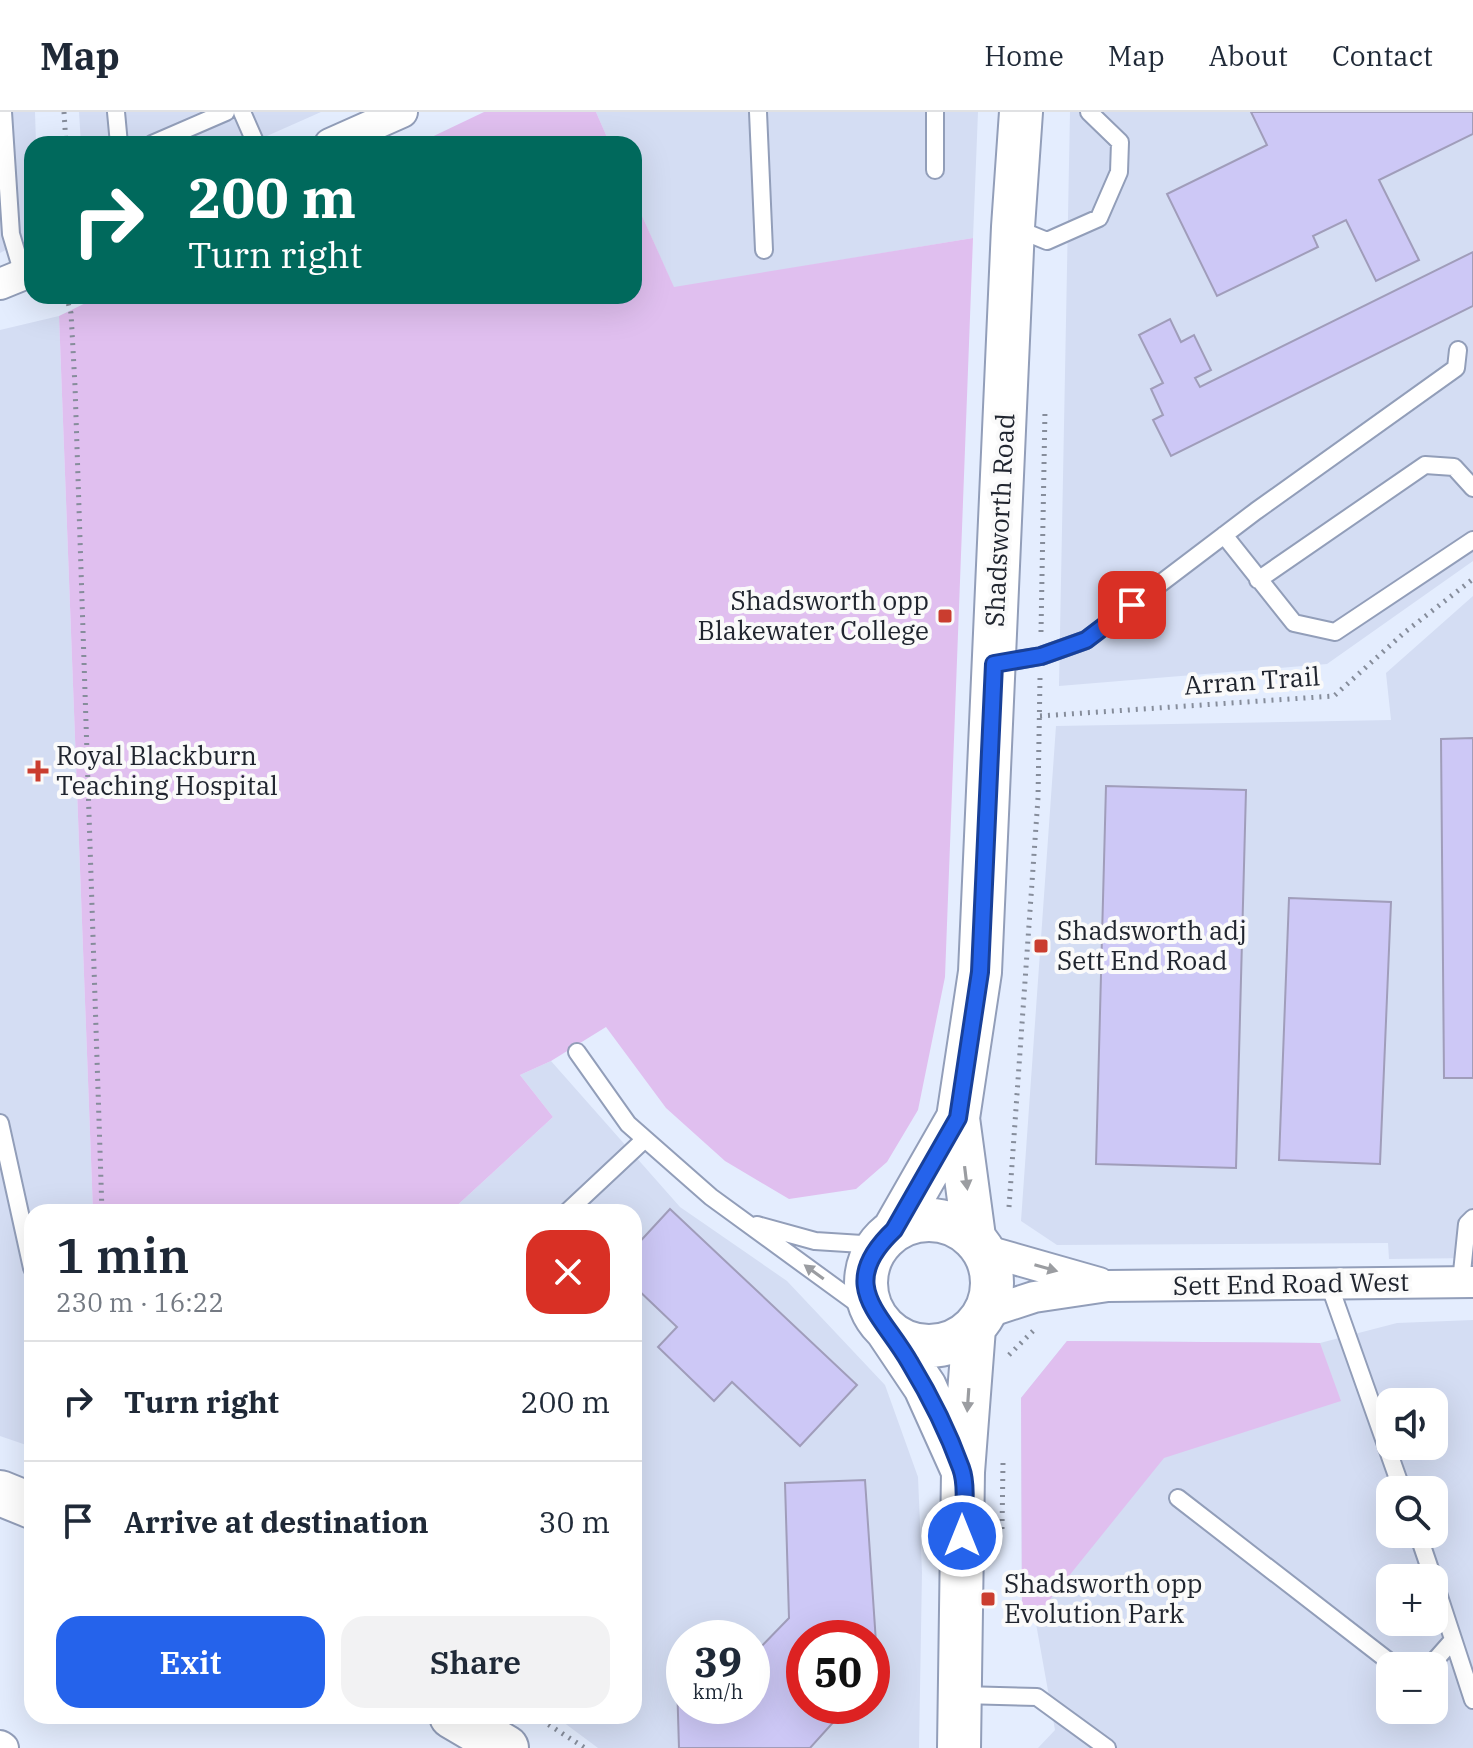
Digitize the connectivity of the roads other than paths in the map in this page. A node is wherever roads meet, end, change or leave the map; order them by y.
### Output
1 (116, 112) edge
2 (226, 112) edge
3 (242, 112) edge
4 (402, 112) edge
5 (758, 112) edge
6 (935, 112) edge
7 (1021, 112) edge
8 (1089, 112) edge
9 (2, 119) edge
10 (118, 136) edge
11 (170, 136) edge
12 (252, 136) edge
13 (348, 136) edge
14 (935, 170) dead end
15 (1013, 227) junction
16 (764, 250) dead end
17 (18, 276) edge
18 (1458, 350) dead end
19 (1473, 488) edge
20 (1224, 535) junction
21 (1473, 540) edge
22 (1258, 580) junction
23 (994, 664) junction
24 (577, 1052) dead end
25 (958, 1118) junction
26 (0, 1123) edge
27 (645, 1139) junction
28 (576, 1204) edge
29 (1473, 1218) edge
30 (748, 1223) junction
31 (24, 1232) edge
32 (886, 1238) junction
33 (979, 1244) junction
34 (1467, 1282) edge
35 (1329, 1284) junction
36 (1108, 1286) junction
37 (980, 1320) junction
38 (882, 1324) junction
39 (963, 1472) junction
40 (1397, 1476) edge
41 (0, 1493) edge
42 (1178, 1498) dead end
43 (24, 1503) edge
44 (1448, 1625) edge
45 (1453, 1640) junction
46 (1377, 1652) edge
47 (1442, 1652) edge
48 (962, 1695) junction
49 (1473, 1700) edge
50 (466, 1724) edge
51 (506, 1748) edge
52 (959, 1748) edge
53 (1107, 1748) edge

1 - 10 lane
2 - 11 lane
3 - 12 lane
4 - 13 street
5 - 16 lane
6 - 14 lane
7 - 15 main road, Shadsworth Road
8 - 15 lane
9 - 17 lane
15 - 23 main road, Shadsworth Road
18 - 20 lane
19 - 22 lane
20 - 22 lane
20 - 23 lane
21 - 22 lane
23 - 25 main road, Shadsworth Road
24 - 27 lane
25 - 32 main road, Shadsworth Road
25 -> 33 main road, Shadsworth Road
26 - 31 lane
27 - 28 lane
27 - 30 lane
29 - 34 lane
30 - 32 lane
38 -> 30 lane
32 - 33 main road
32 - 38 main road, Shadsworth Road
33 -> 36 street, Sett End Road West
33 - 37 main road, Shadsworth Road
34 - 35 street, Sett End Road West
35 - 36 street, Sett End Road West
35 - 40 lane
36 - 37 street, Sett End Road West
37 - 38 main road
37 -> 39 main road, Shadsworth Road
38 - 39 main road, Shadsworth Road
39 - 48 main road, Shadsworth Road
41 - 43 highway
42 - 46 lane
44 - 45 lane
45 - 47 lane
45 - 49 lane
48 - 52 main road, Shadsworth Road
48 - 53 lane
50 - 51 highway

